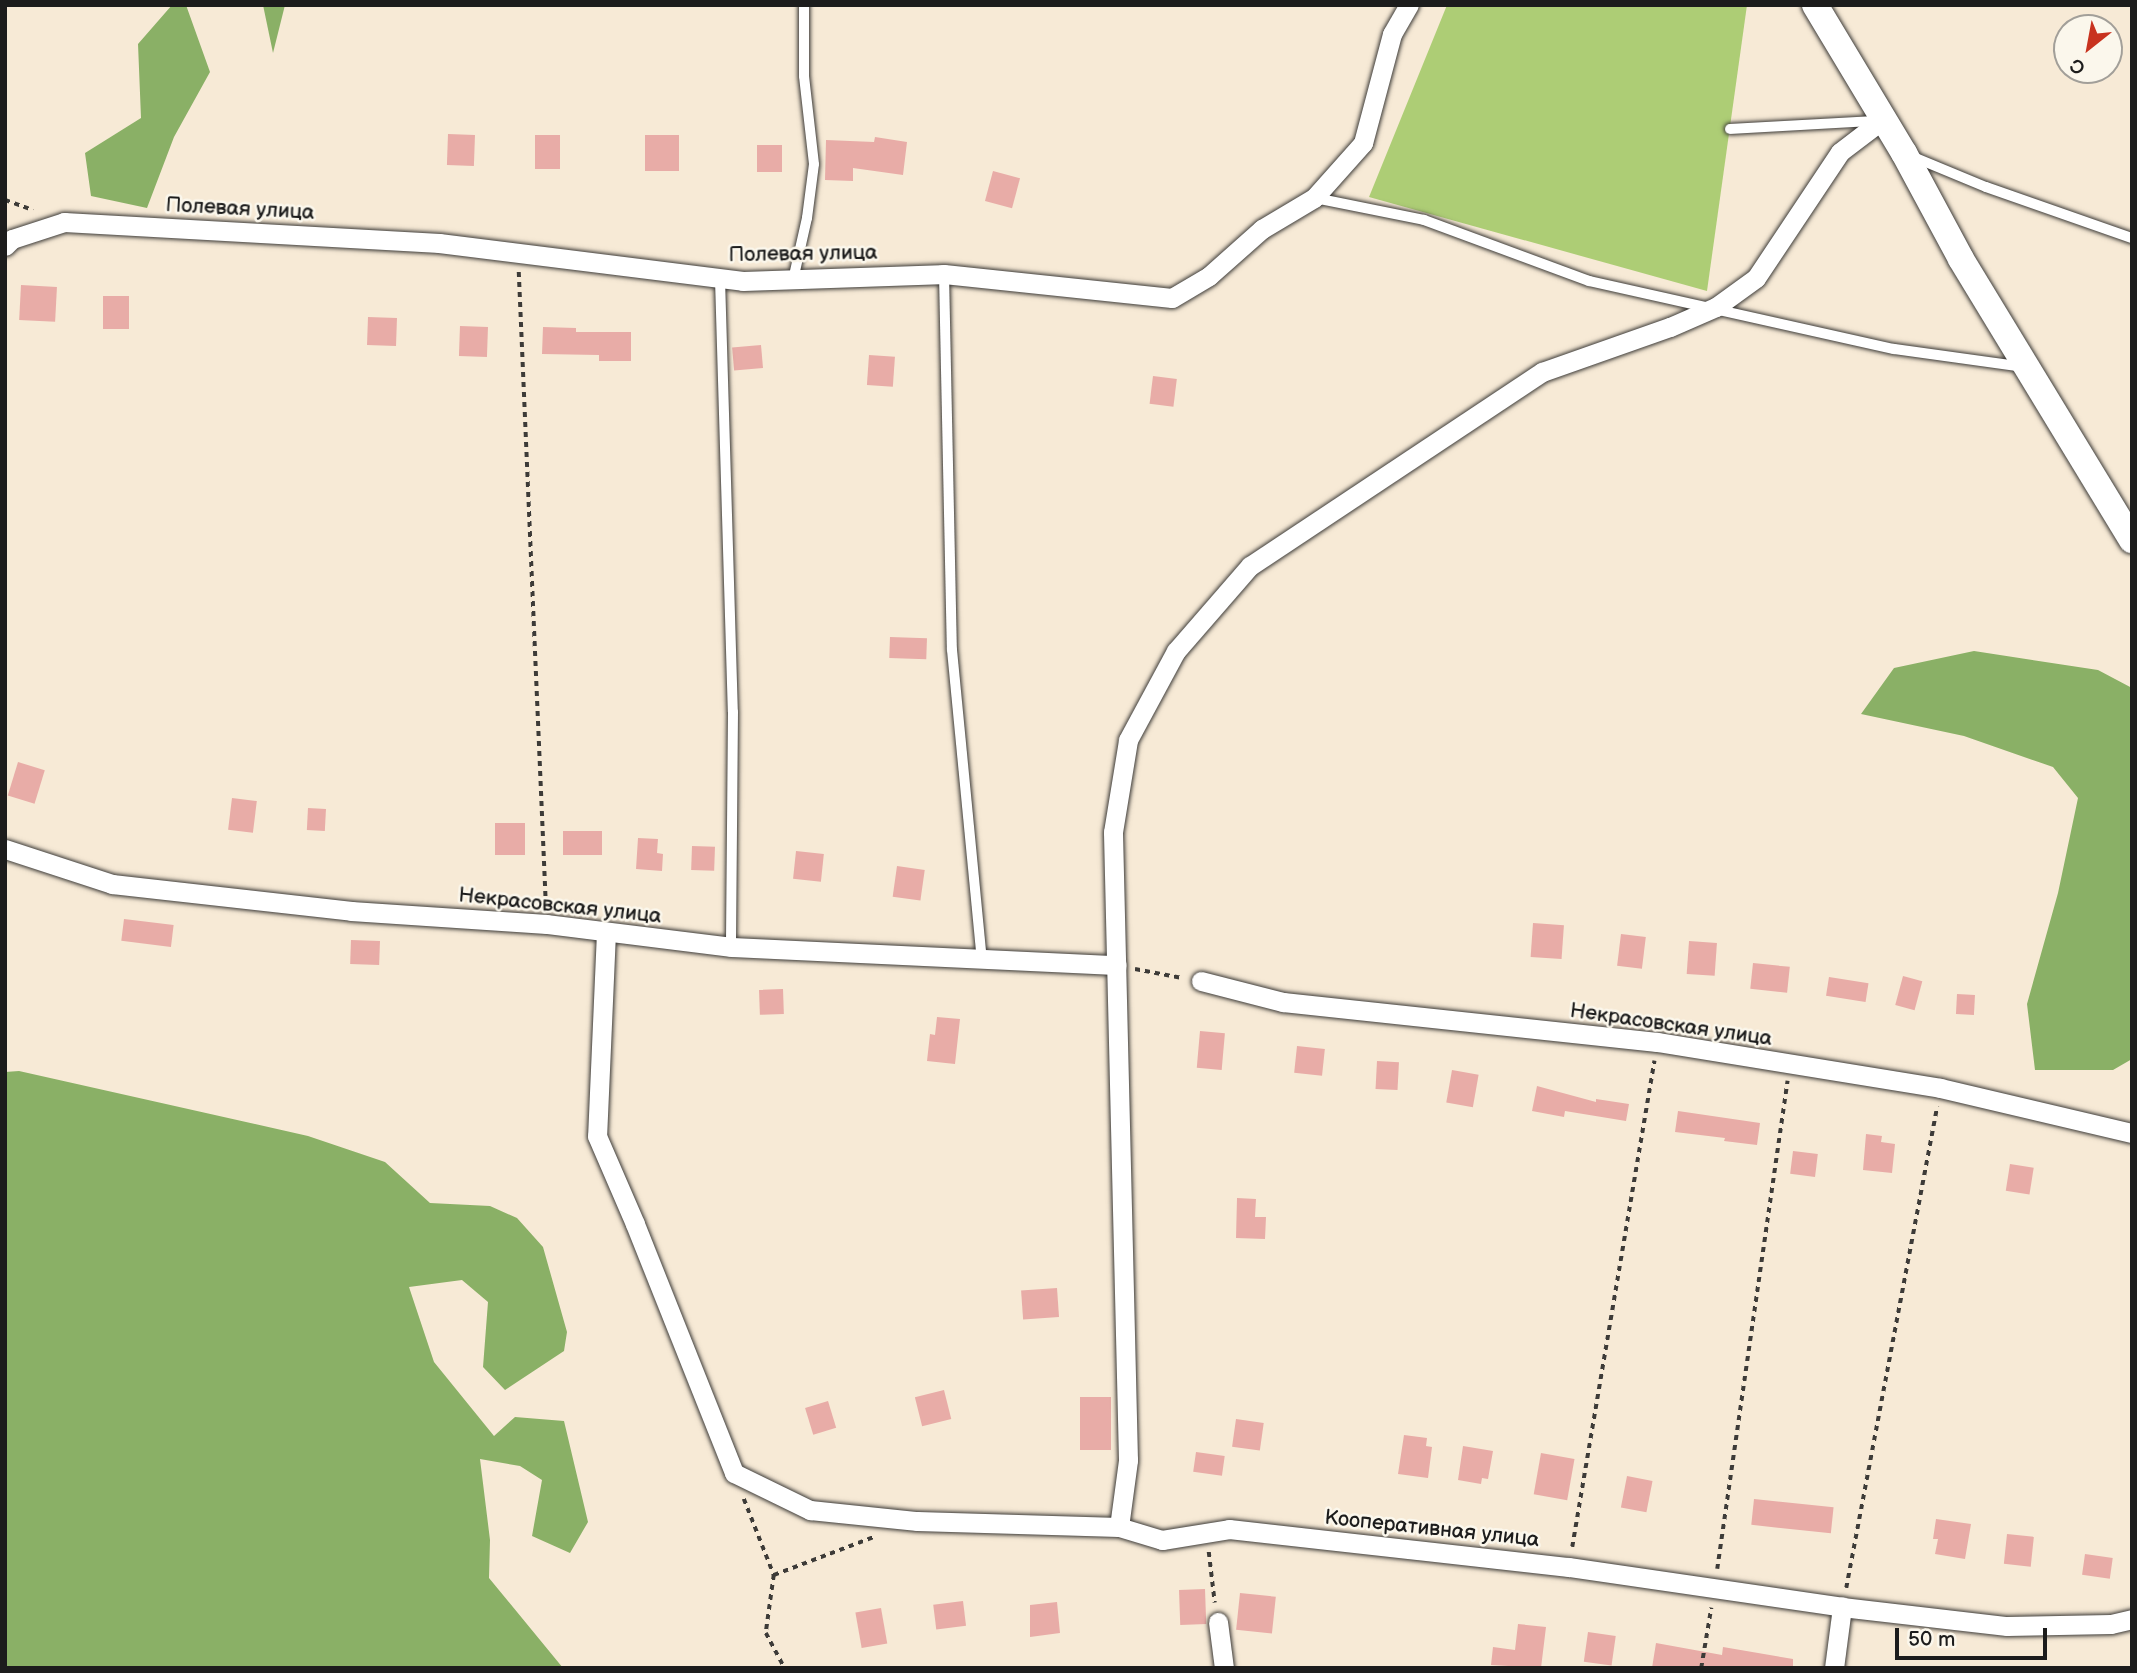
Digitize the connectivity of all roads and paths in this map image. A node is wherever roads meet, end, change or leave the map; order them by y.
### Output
1 (804, 5) edge
2 (1409, 5) edge
3 (1815, 5) edge
4 (1882, 120) junction
5 (1730, 129) dead end
6 (1904, 153) junction
7 (1314, 198) junction
8 (2132, 238) edge
9 (5, 246) edge
10 (519, 253) junction
11 (944, 274) junction
12 (720, 279) junction
13 (793, 279) junction
14 (1716, 307) junction
15 (2027, 367) junction
16 (2132, 540) edge
17 (5, 849) edge
18 (547, 924) junction
19 (606, 932) junction
20 (731, 947) junction
21 (982, 960) junction
22 (1117, 965) junction
23 (1202, 981) joint
24 (1657, 1042) junction
25 (1789, 1065) junction
26 (1940, 1088) junction
27 (2132, 1133) edge
28 (734, 1473) junction
29 (1119, 1527) junction
30 (1206, 1532) junction
31 (878, 1536) dead end
32 (1569, 1567) junction
33 (774, 1575) junction
34 (1714, 1589) junction
35 (1842, 1607) junction
36 (2132, 1619) edge
37 (1218, 1622) joint
38 (785, 1668) edge
39 (1224, 1668) edge
40 (1701, 1668) edge
41 (1834, 1668) edge

1 - 13 lane
2 - 7 street, Полевая улица
3 - 4 street
4 - 5 lane
4 - 6 street
4 - 14 street
6 - 8 lane
6 - 15 street
7 - 11 street, Полевая улица
7 - 14 lane
9 - 10 street, Полевая улица
10 - 12 street, Полевая улица
10 - 18 path
11 - 13 street, Полевая улица
11 - 21 lane
12 - 13 street, Полевая улица
12 - 20 lane
14 - 15 lane
14 - 22 street
15 - 16 street
17 - 18 street, Некрасовская улица
18 - 19 street, Некрасовская улица
19 - 20 street, Некрасовская улица
19 - 28 street
20 - 21 street, Некрасовская улица
21 - 22 street, Некрасовская улица
22 - 23 path
22 - 29 street
23 - 24 street, Некрасовская улица
24 - 25 street, Некрасовская улица
24 - 32 path
25 - 26 street, Некрасовская улица
25 - 34 path
26 - 27 street, Некрасовская улица
26 - 35 path
28 - 29 street, Кооперативная улица
28 - 33 path
29 - 30 street, Кооперативная улица
30 - 32 street, Кооперативная улица
30 - 37 path
31 - 33 path
32 - 34 street, Кооперативная улица
33 - 38 path
34 - 35 street, Кооперативная улица
34 - 40 path
35 - 36 street, Кооперативная улица
35 - 41 street
37 - 39 street

